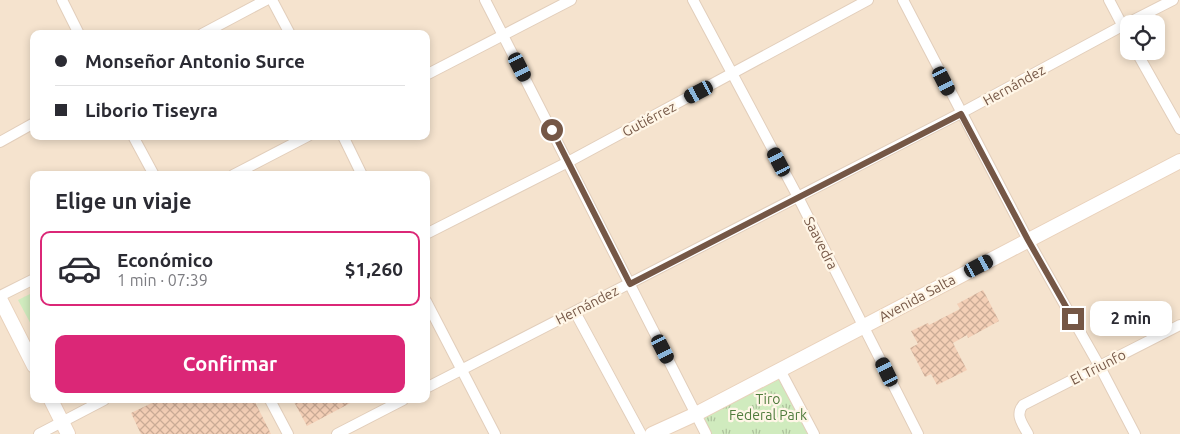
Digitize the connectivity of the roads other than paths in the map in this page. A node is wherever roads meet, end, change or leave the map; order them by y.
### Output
1 (62, 0) edge
2 (266, 0) edge
3 (272, 0) edge
4 (485, 0) edge
5 (571, 0) edge
6 (693, 0) edge
7 (868, 0) edge
8 (903, 0) edge
9 (1109, 0) edge
10 (1173, 0) edge
11 (1144, 15) edge
12 (1120, 22) edge
13 (1120, 27) edge
14 (77, 30) edge
15 (210, 30) edge
16 (288, 30) edge
17 (504, 35) junction
18 (1141, 60) edge
19 (430, 73) edge
20 (732, 75) junction
21 (961, 114) junction
22 (30, 125) edge
23 (1180, 129) edge
24 (135, 140) edge
25 (300, 140) edge
26 (345, 140) edge
27 (0, 142) edge
28 (1180, 161) edge
29 (568, 162) junction
30 (152, 171) edge
31 (241, 171) edge
32 (360, 171) edge
33 (798, 198) junction
34 (430, 232) edge
35 (1028, 240) junction
36 (30, 280) edge
37 (630, 284) junction
38 (0, 298) edge
39 (430, 309) edge
40 (575, 312) junction
41 (1180, 325) edge
42 (864, 326) junction
43 (30, 358) edge
44 (1100, 366) junction
45 (462, 369) junction
46 (780, 370) junction
47 (430, 386) edge
48 (52, 403) edge
49 (100, 403) edge
50 (272, 403) edge
51 (397, 403) edge
52 (696, 414) junction
53 (65, 428) edge
54 (39, 434) edge
55 (288, 434) edge
56 (338, 434) edge
57 (495, 434) edge
58 (641, 434) edge
59 (652, 434) edge
60 (706, 434) edge
61 (814, 434) edge
62 (918, 434) edge
63 (1028, 434) edge
64 (1134, 434) edge

1 - 14 street
2 - 15 street
3 - 16 street
4 - 17 street
5 - 17 street
6 - 20 street, Saavedra
7 - 20 street, Gutiérrez
8 - 21 street
9 - 12 street
10 - 11 street, Hernández
13 - 21 street, Hernández
17 - 19 street
17 - 29 street
18 - 23 street
20 - 29 street, Gutiérrez
20 - 33 street, Saavedra
21 - 33 street, Hernández
21 - 35 street
22 - 27 street
24 - 30 street
25 - 31 street
26 - 32 street
28 - 35 main road, Avenida Salta
29 - 34 street, Gutiérrez
29 - 37 street
33 - 37 street, Hernández
33 - 42 street, Saavedra
35 - 42 main road, Avenida Salta
35 - 44 street
36 - 38 street
37 - 40 street, Hernández
37 - 52 street
38 - 43 main road
39 - 45 street
40 - 45 street, Hernández
40 - 58 street
41 - 44 street, El Triunfo
42 - 46 main road, Avenida Salta
42 - 62 street, Saavedra
44 - 63 street, El Triunfo
44 - 64 street
45 - 47 street, Hernández
45 - 57 street
46 - 52 main road, Avenida Salta
46 - 61 street
48 - 53 main road
49 - 53 street
50 - 55 street
51 - 56 street
52 - 59 main road, Avenida Salta
52 - 60 street
53 - 54 street

